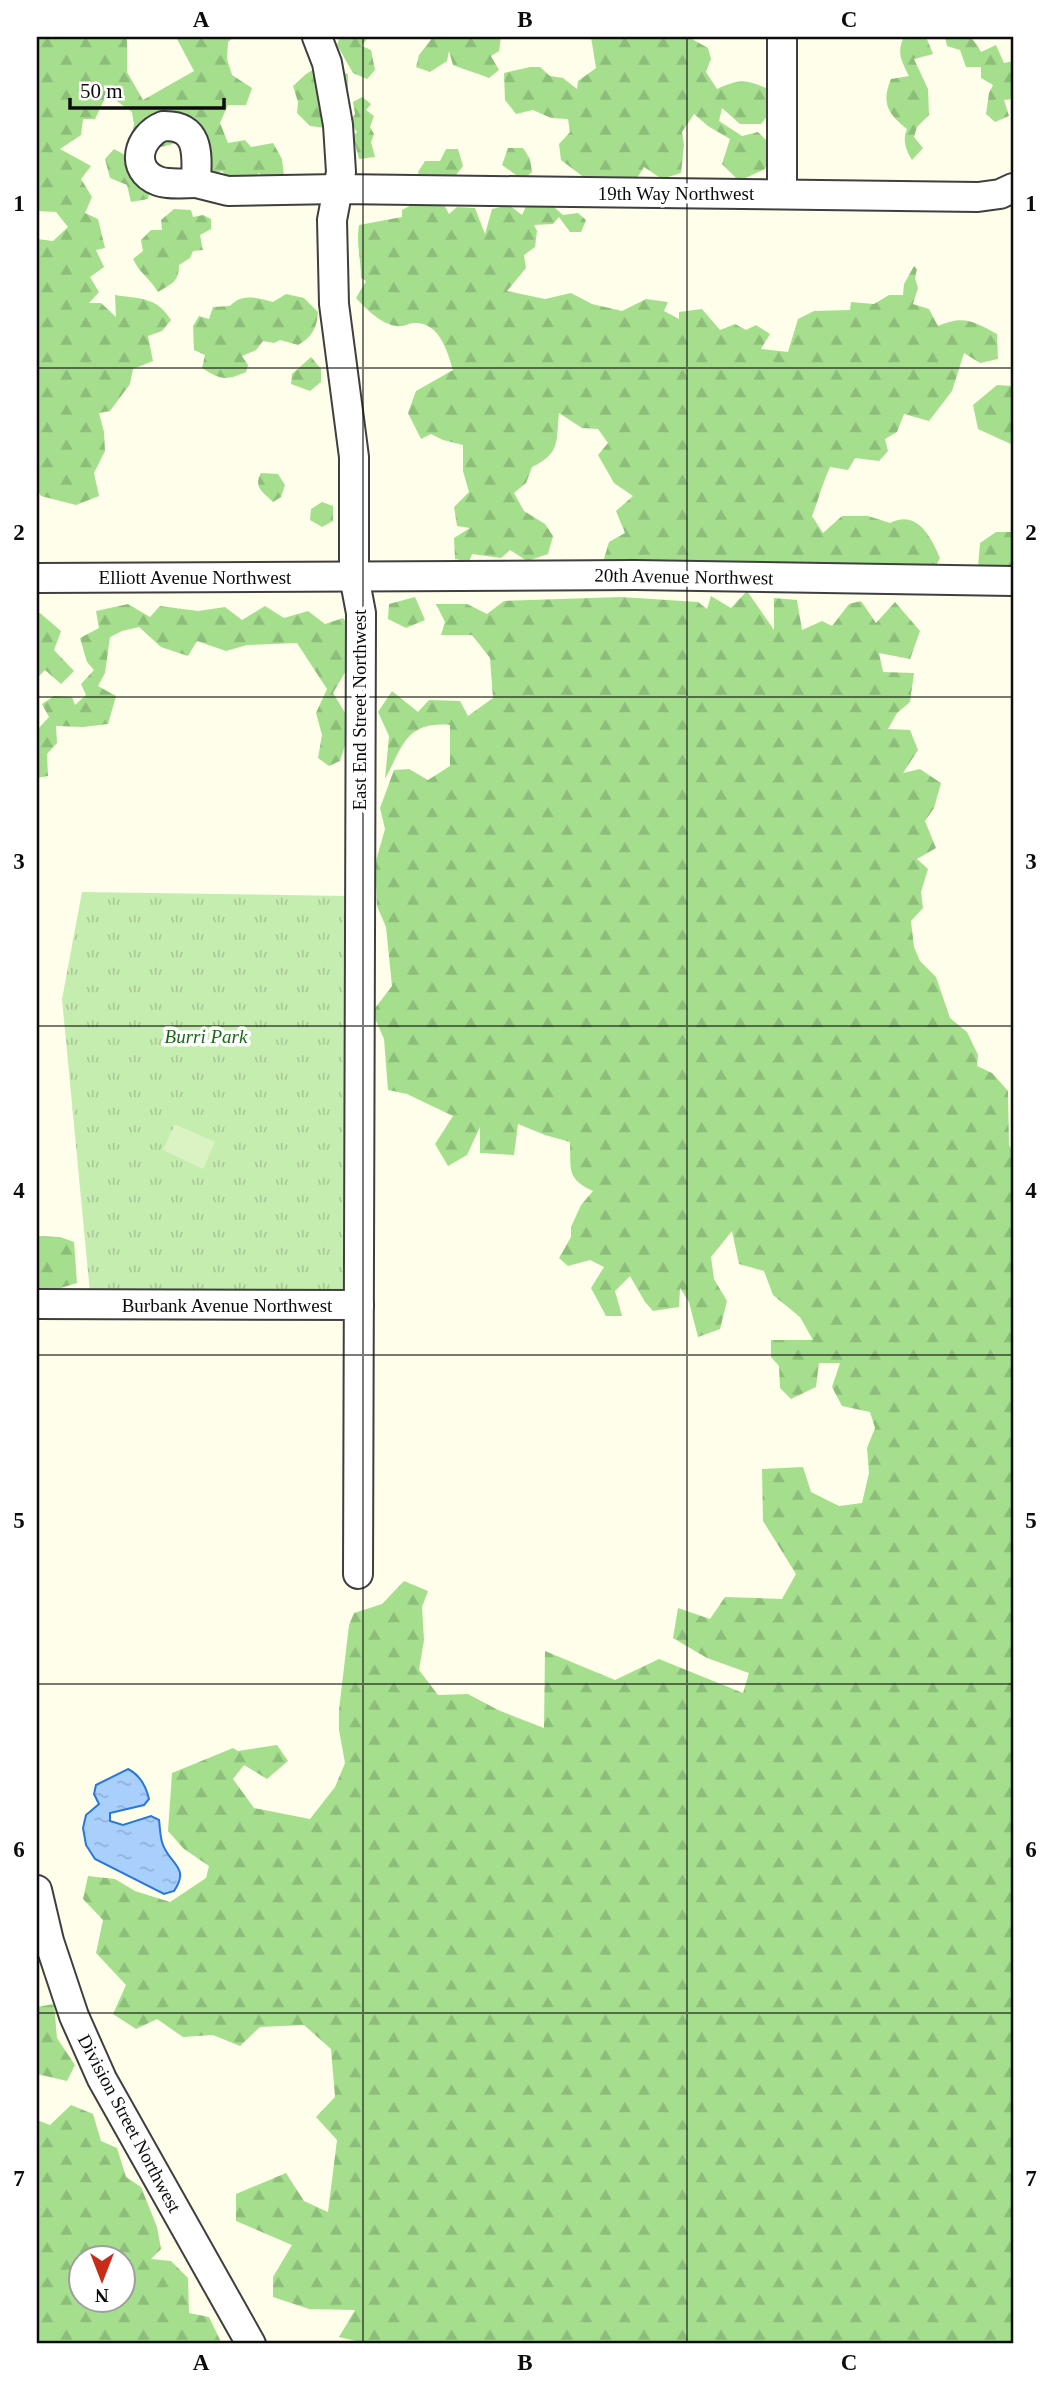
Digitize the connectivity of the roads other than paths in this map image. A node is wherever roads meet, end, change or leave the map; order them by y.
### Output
1 (317, 37) edge
2 (782, 37) edge
3 (197, 183) dead end
4 (338, 188) junction
5 (1013, 188) edge
6 (782, 193) junction
7 (354, 576) junction
8 (37, 578) edge
9 (1013, 581) edge
10 (37, 1304) edge
11 (359, 1305) junction
12 (358, 1574) dead end
13 (37, 1890) edge
14 (251, 2344) edge

1 - 4 street, East End Street Northwest
2 - 6 street
3 - 4 street, 19th Way Northwest
4 - 6 street, 19th Way Northwest
4 - 7 street, East End Street Northwest
5 - 6 street, 19th Way Northwest
7 - 8 street, Elliott Avenue Northwest
7 - 9 street, 20th Avenue Northwest
7 - 11 street, East End Street Northwest
10 - 11 street, Burbank Avenue Northwest
11 - 12 street, Burbank Avenue Northwest
13 - 14 street, Division Street Northwest

